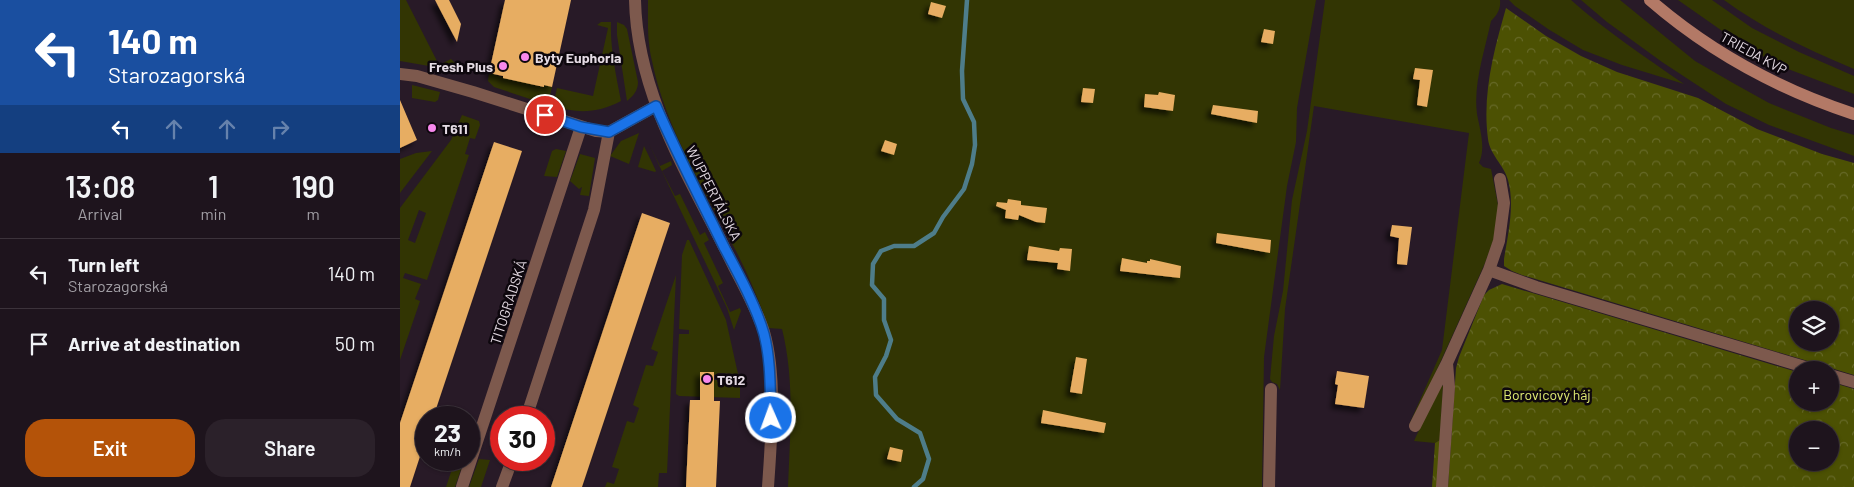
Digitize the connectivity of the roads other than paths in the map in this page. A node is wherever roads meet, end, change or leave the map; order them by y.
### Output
1 (635, 0) edge
2 (1650, 0) edge
3 (400, 74) edge
4 (656, 106) junction
5 (1854, 114) edge
6 (581, 127) junction
7 (609, 132) junction
8 (1500, 180) dead end
9 (1489, 270) junction
10 (1789, 362) edge
11 (1447, 363) junction
12 (1839, 377) edge
13 (1854, 382) edge
14 (1271, 389) dead end
15 (530, 406) edge
16 (1415, 426) dead end
17 (508, 471) edge
18 (462, 487) edge
19 (502, 487) edge
20 (768, 487) edge
21 (1270, 487) edge
22 (1442, 487) edge

1 - 4 street, WUPPERTÁLSKA
2 - 5 street, TRIEDA KVP
3 - 6 street
4 - 7 street
4 - 20 street, WUPPERTÁLSKA
6 - 7 street
6 - 18 street, TITOGRADSKÁ
7 - 15 street
8 - 9 street
9 - 10 street
9 - 11 street
11 - 16 street
11 - 22 street
12 - 13 street
14 - 21 street
17 - 19 street

